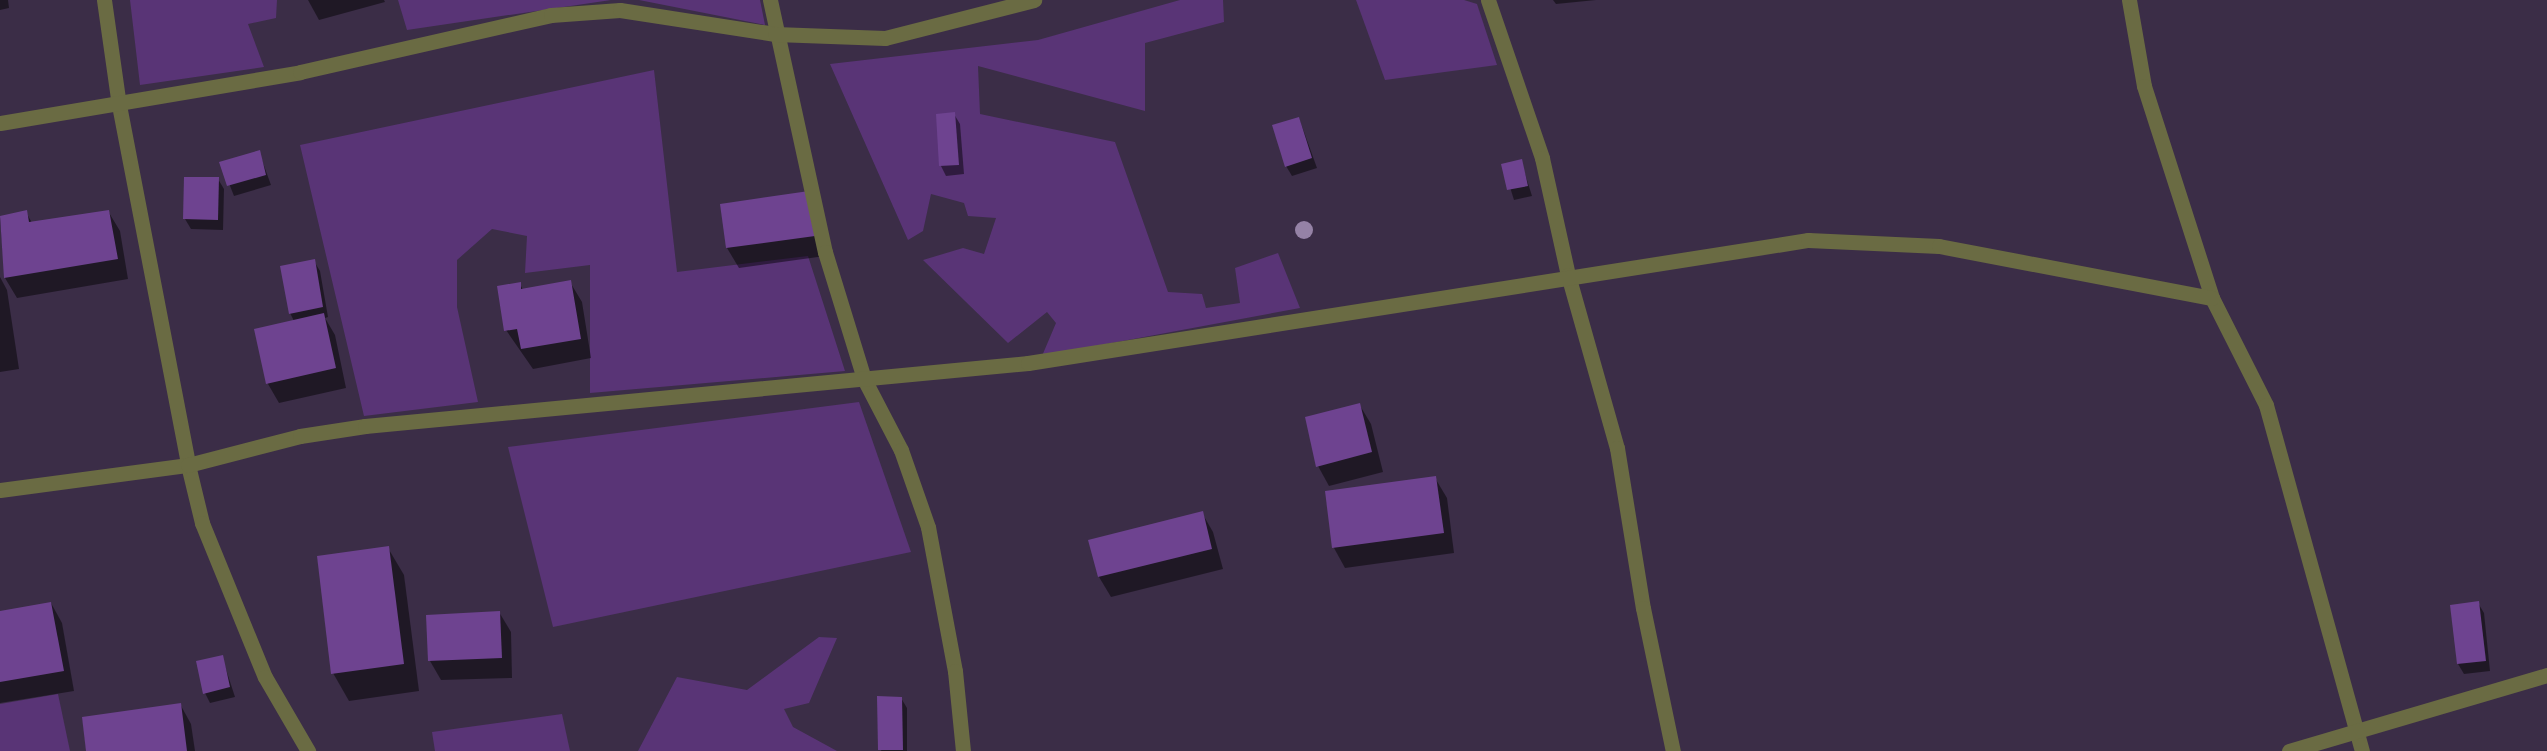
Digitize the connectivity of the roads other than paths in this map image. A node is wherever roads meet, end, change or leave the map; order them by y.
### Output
1 (104, 0) edge
2 (770, 0) edge
3 (1034, 0) edge
4 (1488, 0) edge
5 (2129, 0) edge
6 (775, 34) junction
7 (119, 105) junction
8 (0, 123) edge
9 (1568, 275) junction
10 (2212, 297) junction
11 (864, 378) junction
12 (188, 465) junction
13 (0, 490) edge
14 (2547, 675) edge
15 (2355, 730) junction
16 (308, 751) edge
17 (963, 751) edge
18 (1673, 751) edge
19 (2289, 751) edge
20 (2362, 751) edge

1 - 7 street
2 - 6 street
3 - 6 street
4 - 9 street
5 - 10 street
6 - 7 street
6 - 11 street
7 - 8 street
7 - 12 street
9 - 10 street
9 - 11 street
9 - 18 street
10 - 15 street
11 - 12 street
11 - 17 street
12 - 13 street
12 - 16 street
14 - 15 street
15 - 19 street
15 - 20 street

